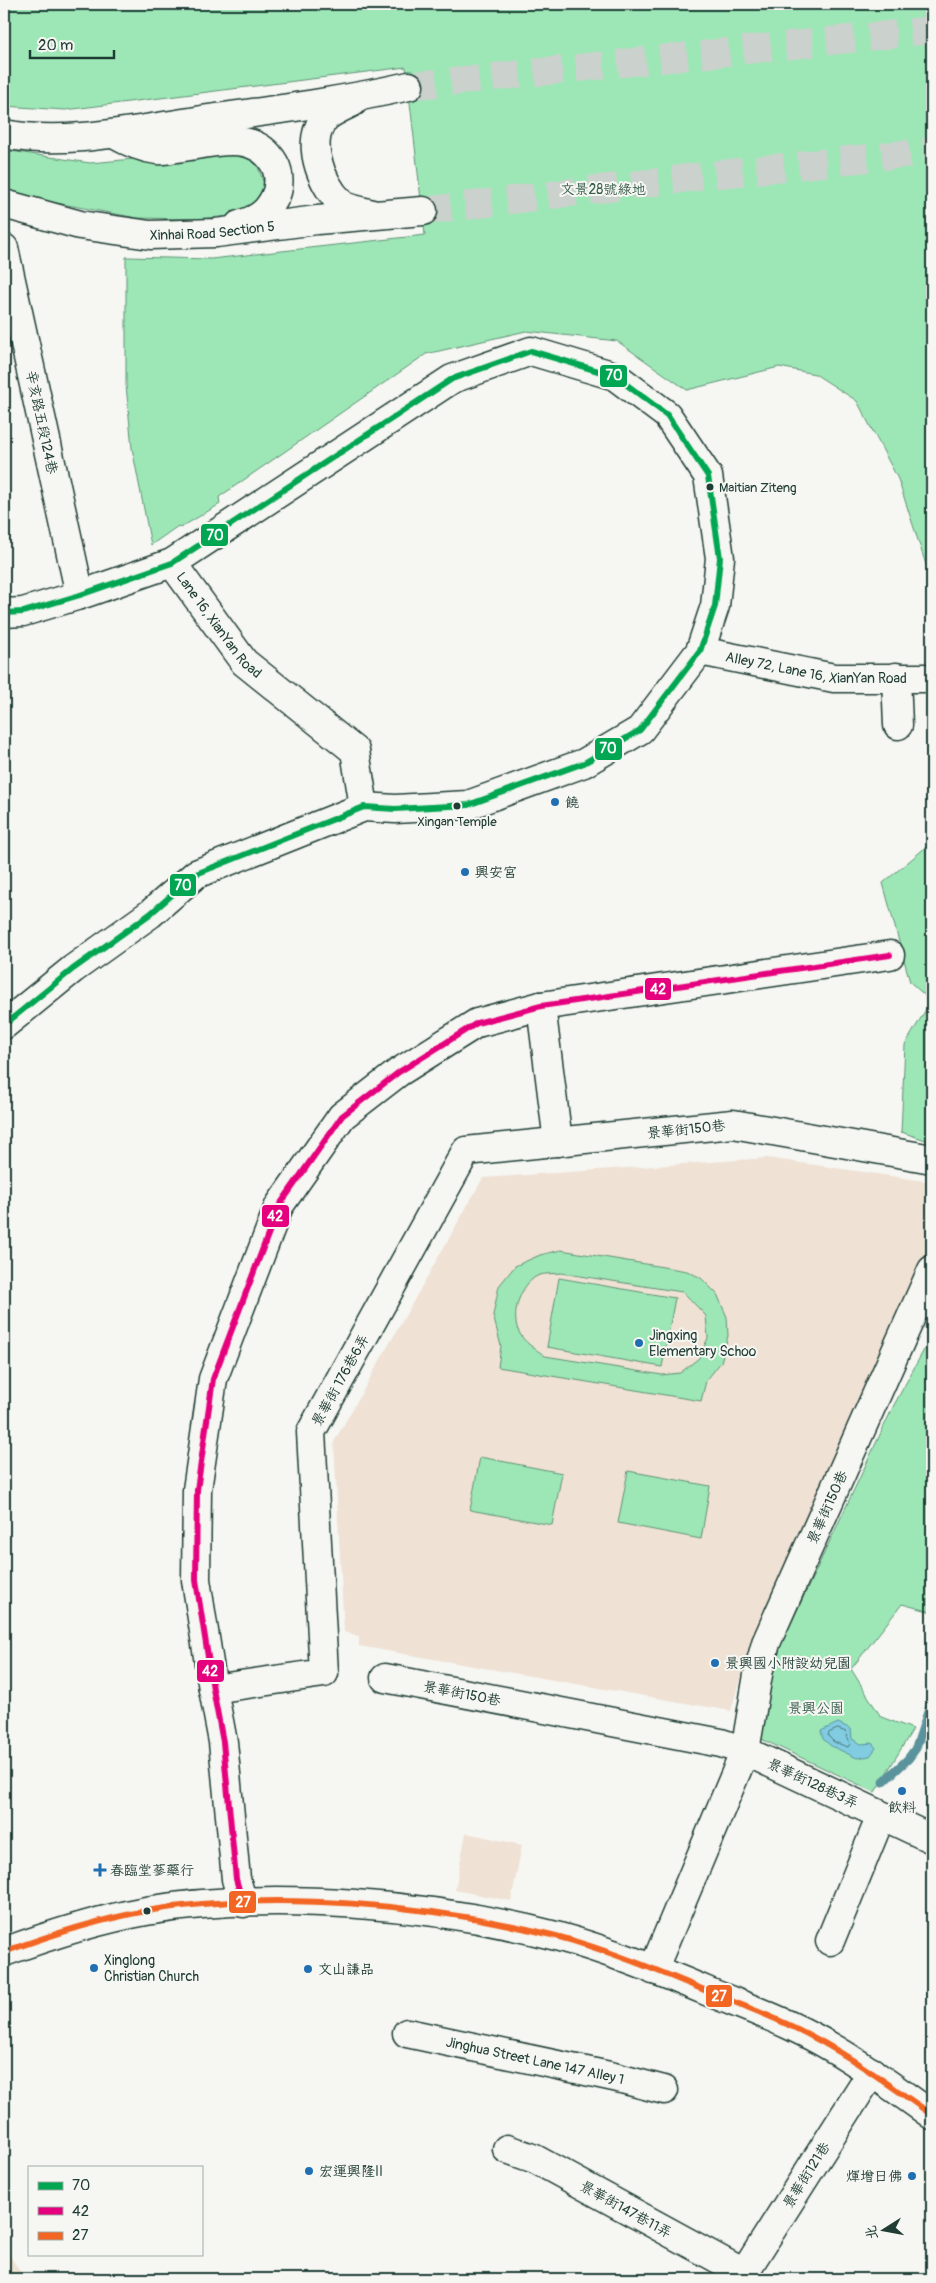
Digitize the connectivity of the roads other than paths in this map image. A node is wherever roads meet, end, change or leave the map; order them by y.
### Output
1 (409, 86) tunnel mouth
2 (361, 97) junction
3 (4, 134) edge
4 (112, 134) junction
5 (4, 204) edge
6 (423, 211) tunnel mouth
7 (378, 216) junction
8 (216, 233) junction
9 (4, 248) edge
10 (172, 563) junction
11 (80, 595) junction
12 (4, 613) edge
13 (700, 651) junction
14 (896, 677) junction
15 (932, 678) edge
16 (898, 725) dead end
17 (364, 807) junction
18 (890, 954) dead end
19 (541, 1006) junction
20 (4, 1025) edge
21 (558, 1142) junction
22 (932, 1159) edge
23 (932, 1270) edge
24 (385, 1678) dead end
25 (213, 1689) junction
26 (745, 1751) junction
27 (881, 1816) junction
28 (932, 1839) edge
29 (243, 1903) junction
30 (830, 1941) dead end
31 (4, 1952) edge
32 (653, 1970) junction
33 (407, 2033) dead end
34 (872, 2072) junction
35 (664, 2090) dead end
36 (932, 2115) edge
37 (507, 2149) dead end
38 (743, 2276) edge

1 - 2 street
2 - 4 street
2 - 7 street
3 - 4 street
4 - 8 street
5 - 8 street, Xinhai Road Section 5
6 - 7 street, Xinhai Road Section 5
7 - 8 street, Xinhai Road Section 5
9 - 11 street, 辛亥路五段124巷
10 - 11 street
10 - 13 street, Lane 16, XianYan Road
10 - 17 street, Lane 16, XianYan Road
11 - 12 street
13 - 14 street, Alley 72, Lane 16, XianYan Road
13 - 17 street, Lane 16, XianYan Road
14 - 15 street, Alley 72, Lane 16, XianYan Road
14 - 16 street
17 - 20 street, Lane 16, XianYan Road
18 - 19 street
19 - 21 street
19 - 25 street
21 - 22 street, 景華街150巷
21 - 25 street, 景華街 176巷6弄
23 - 26 street, 景華街150巷
24 - 26 street, 景華街150巷
25 - 29 street
26 - 27 street, 景華街128巷3弄
26 - 32 street, 景華街150巷
27 - 28 street, 景華街128巷3弄
27 - 30 street
29 - 31 street
29 - 32 street
32 - 34 street
33 - 35 street, Jinghua Street Lane 147 Alley 1
34 - 36 street
34 - 38 street, 景華街121巷
37 - 38 street, 景華街147巷11弄

